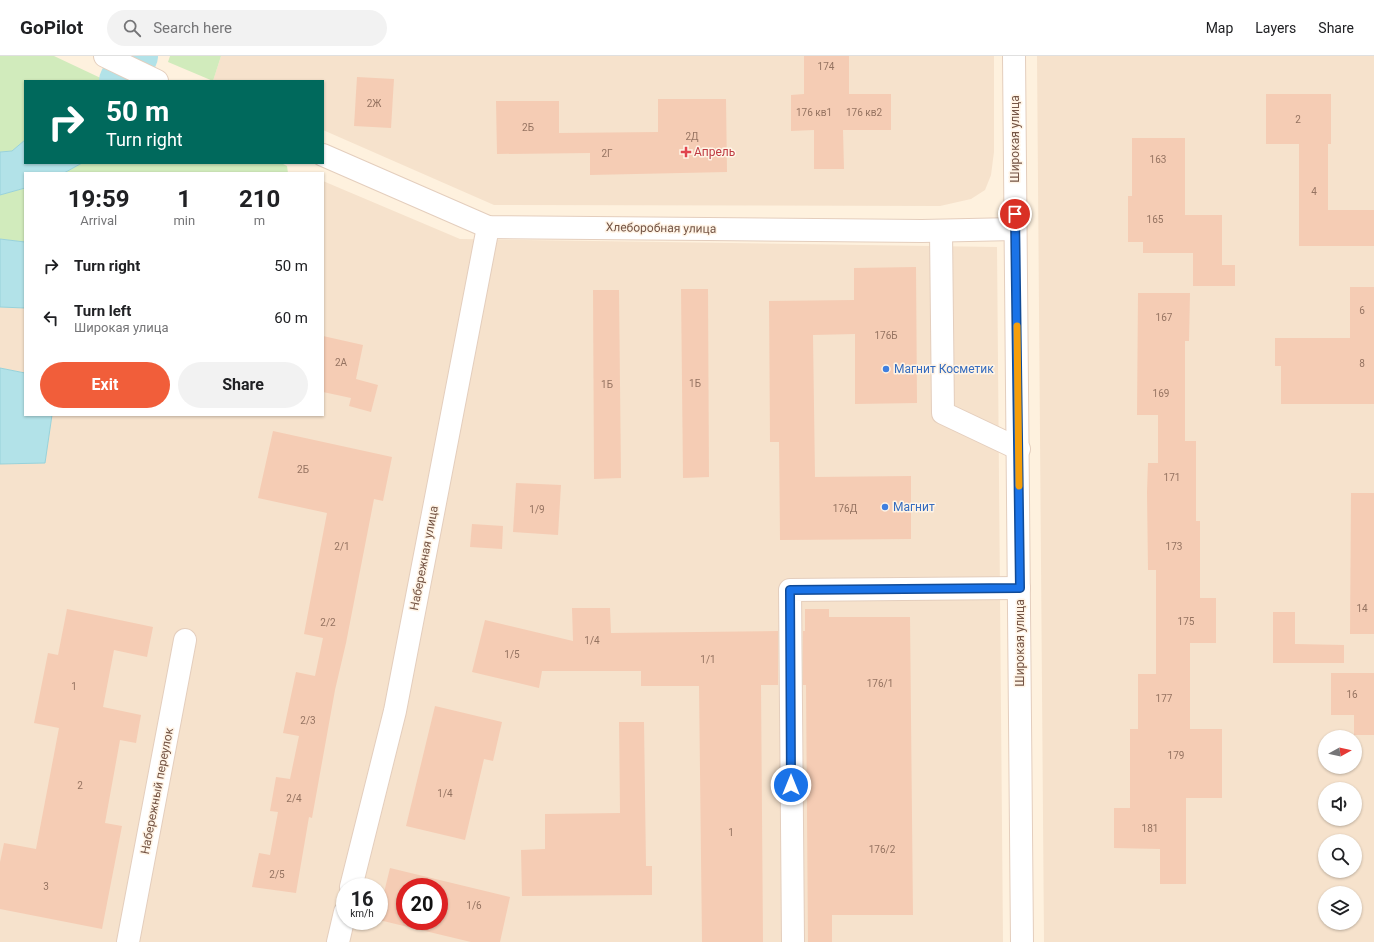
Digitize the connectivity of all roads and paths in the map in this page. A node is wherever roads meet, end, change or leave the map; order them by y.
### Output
1 (105, 56) edge
2 (1014, 56) edge
3 (155, 80) edge
4 (324, 155) edge
5 (488, 227) junction
6 (1015, 229) junction
7 (941, 231) junction
8 (1019, 449) junction
9 (1020, 588) junction
10 (185, 640) dead end
11 (353, 878) edge
12 (341, 930) edge
13 (128, 942) edge
14 (338, 942) edge
15 (793, 942) edge
16 (1022, 942) edge

1 - 3 street
2 - 6 street, Широкая улица
4 - 5 street, Хлеборобная улица
5 - 7 street, Хлеборобная улица
5 - 11 street, Набережная улица
6 - 7 street, Хлеборобная улица
6 - 8 street, Широкая улица
7 - 8 street
8 - 9 street, Широкая улица
9 - 15 street
9 - 16 street, Широкая улица
10 - 13 street, Набережный переулок
12 - 14 street

